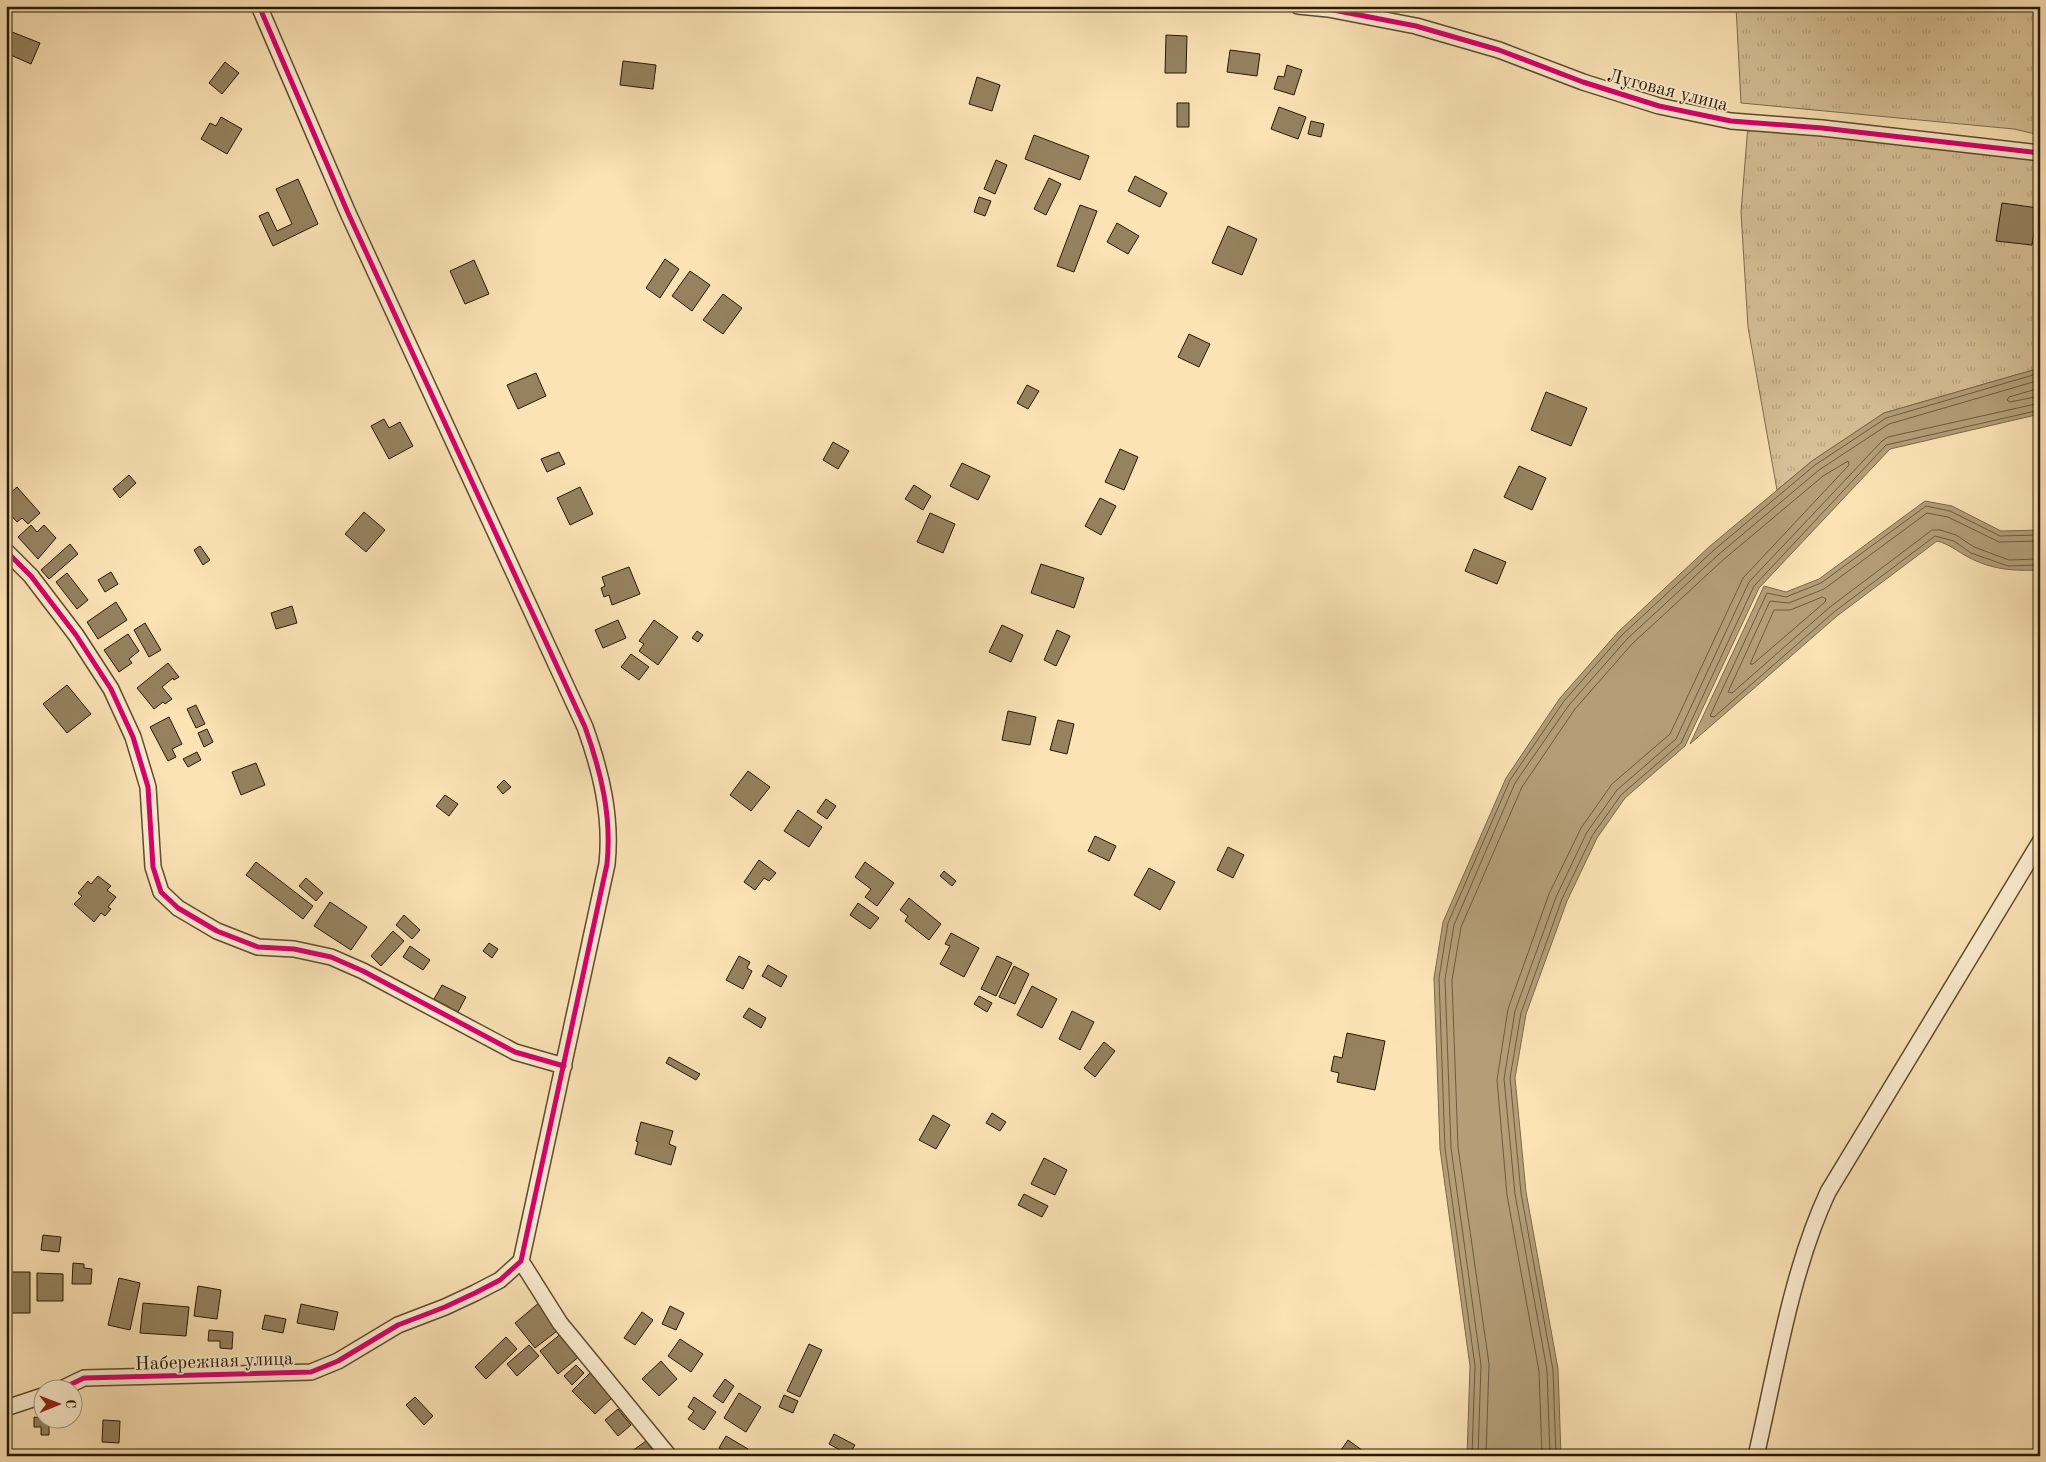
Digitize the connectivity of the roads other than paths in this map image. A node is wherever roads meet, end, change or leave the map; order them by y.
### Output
1 (259, 6) edge
2 (1298, 6) edge
3 (2040, 153) edge
4 (6, 551) edge
5 (2040, 842) edge
6 (564, 1066) junction
7 (521, 1262) junction
8 (80, 1380) edge
9 (32, 1399) edge
10 (6, 1408) edge
11 (670, 1456) edge
12 (1756, 1456) edge

1 - 6 street
2 - 3 street, Луговая улица
4 - 6 street
5 - 12 street
6 - 7 street
7 - 8 street, Набережная улица
7 - 11 street
9 - 10 street

